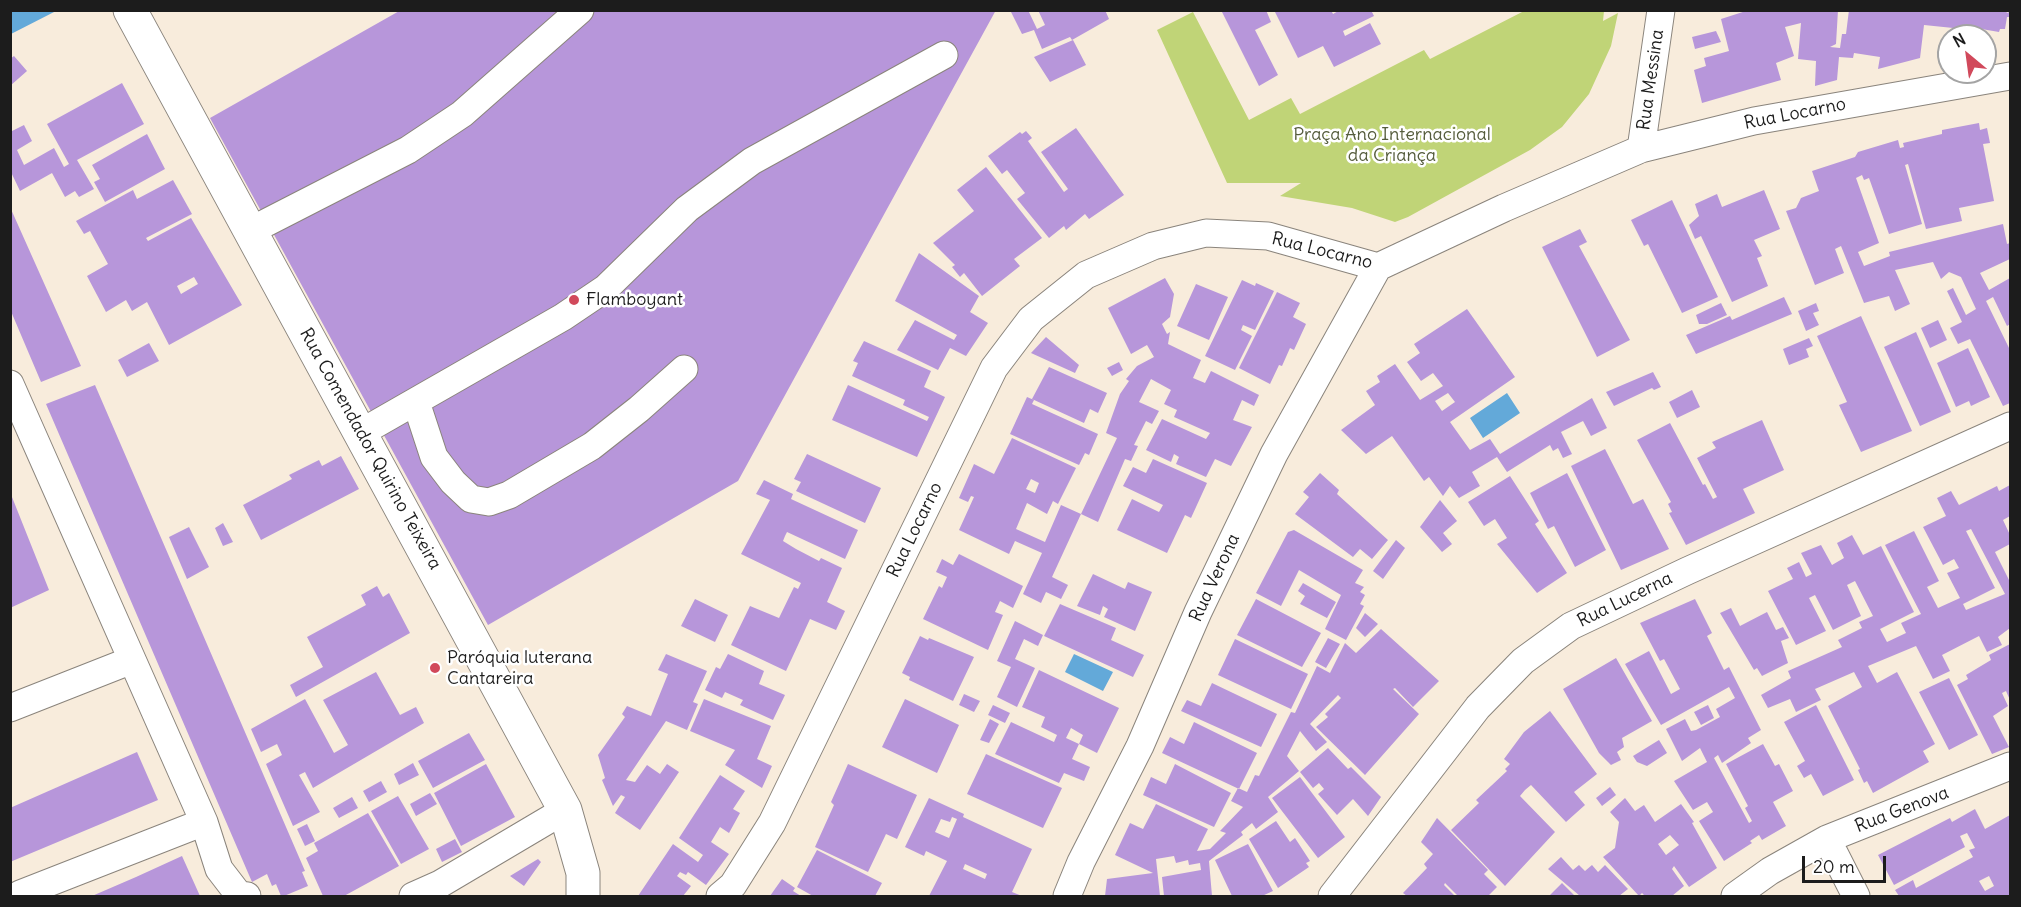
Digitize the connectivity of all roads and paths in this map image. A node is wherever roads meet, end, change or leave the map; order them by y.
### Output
1 (580, 10) edge
2 (1661, 10) edge
3 (133, 15) edge
4 (945, 55) dead end
5 (2010, 76) edge
6 (1641, 149) junction
7 (250, 231) junction
8 (1378, 267) junction
9 (684, 369) dead end
10 (10, 384) edge
11 (416, 402) junction
12 (2010, 426) edge
13 (362, 432) junction
14 (132, 660) junction
15 (10, 708) edge
16 (2010, 766) edge
17 (565, 810) junction
18 (204, 822) junction
19 (1827, 839) junction
20 (20, 894) dead end
21 (247, 897) edge
22 (413, 897) edge
23 (583, 897) edge
24 (720, 897) edge
25 (1067, 897) edge
26 (1332, 897) edge
27 (1735, 897) edge
28 (1856, 897) edge

1 - 7 street
2 - 6 street, Rua Messina
3 - 7 street, Rua Comendador Quirino Teixeira
4 - 11 street
5 - 6 street, Rua Locarno
6 - 8 street, Rua Locarno
7 - 13 street, Rua Comendador Quirino Teixeira
8 - 24 street, Rua Locarno
8 - 25 street, Rua Verona
9 - 11 street
10 - 14 street
11 - 13 street
12 - 26 street, Rua Lucerna
13 - 17 street, Rua Comendador Quirino Teixeira
14 - 15 street
14 - 18 street
16 - 19 street, Rua Genova
17 - 22 street
17 - 23 street, Rua Comendador Quirino Teixeira
18 - 20 street
18 - 21 street
19 - 27 street, Rua Genova
19 - 28 street

